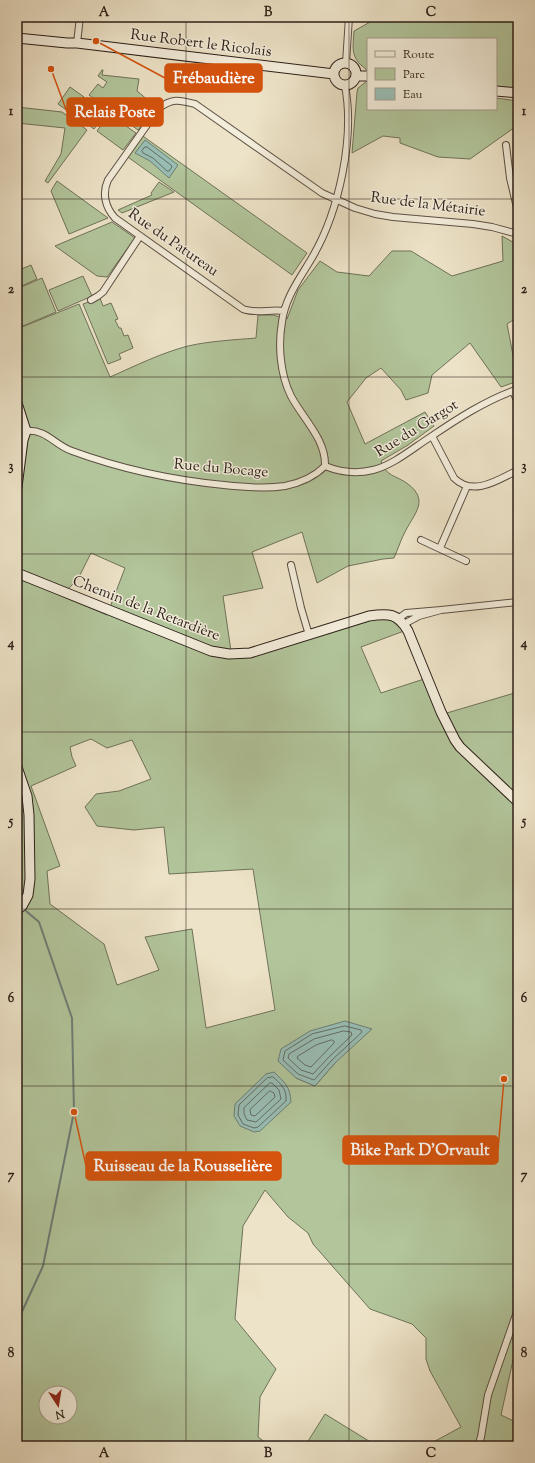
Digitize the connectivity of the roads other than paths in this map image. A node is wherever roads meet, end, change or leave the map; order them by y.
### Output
1 (80, 17) edge
2 (333, 17) edge
3 (349, 17) edge
4 (17, 38) edge
5 (77, 43) junction
6 (346, 63) junction
7 (334, 74) junction
8 (357, 76) junction
9 (367, 76) edge
10 (345, 86) junction
11 (497, 91) edge
12 (518, 93) edge
13 (506, 145) dead end
14 (336, 199) junction
15 (518, 212) edge
16 (518, 234) edge
17 (140, 236) junction
18 (91, 300) dead end
19 (284, 311) junction
20 (515, 390) edge
21 (17, 403) edge
22 (518, 403) edge
23 (26, 431) junction
24 (432, 436) junction
25 (325, 466) junction
26 (518, 470) edge
27 (17, 486) edge
28 (467, 486) junction
29 (422, 540) dead end
30 (440, 548) junction
31 (466, 561) dead end
32 (291, 565) dead end
33 (17, 574) edge
34 (518, 602) edge
35 (401, 621) junction
36 (309, 635) junction
37 (17, 767) edge
38 (518, 802) edge
39 (17, 910) edge
40 (518, 1309) edge
41 (478, 1446) edge

1 - 5 street
2 - 3 street
3 - 6 street
4 - 5 street, Rue Robert le Ricolais
5 - 7 street, Rue Robert le Ricolais
6 - 7 street
6 - 8 street
7 - 10 street
8 - 9 street
8 - 10 street
10 - 14 street
11 - 12 street
13 - 15 street
14 - 16 street, Rue de la Métairie
14 - 17 street, Rue du Patureau
14 - 19 street
17 - 18 street
17 - 19 street, Rue du Patureau
19 - 25 street
20 - 22 street
20 - 24 street, Rue du Gargot
21 - 23 street
23 - 25 street, Rue du Bocage
23 - 27 street
24 - 25 street, Rue du Gargot
24 - 28 street
26 - 28 street
28 - 30 street
29 - 30 street
30 - 31 street
32 - 36 street
33 - 36 street, Chemin de la Retardière
34 - 35 street
35 - 36 street, Chemin de la Retardière
35 - 38 street
37 - 39 street
40 - 41 street

